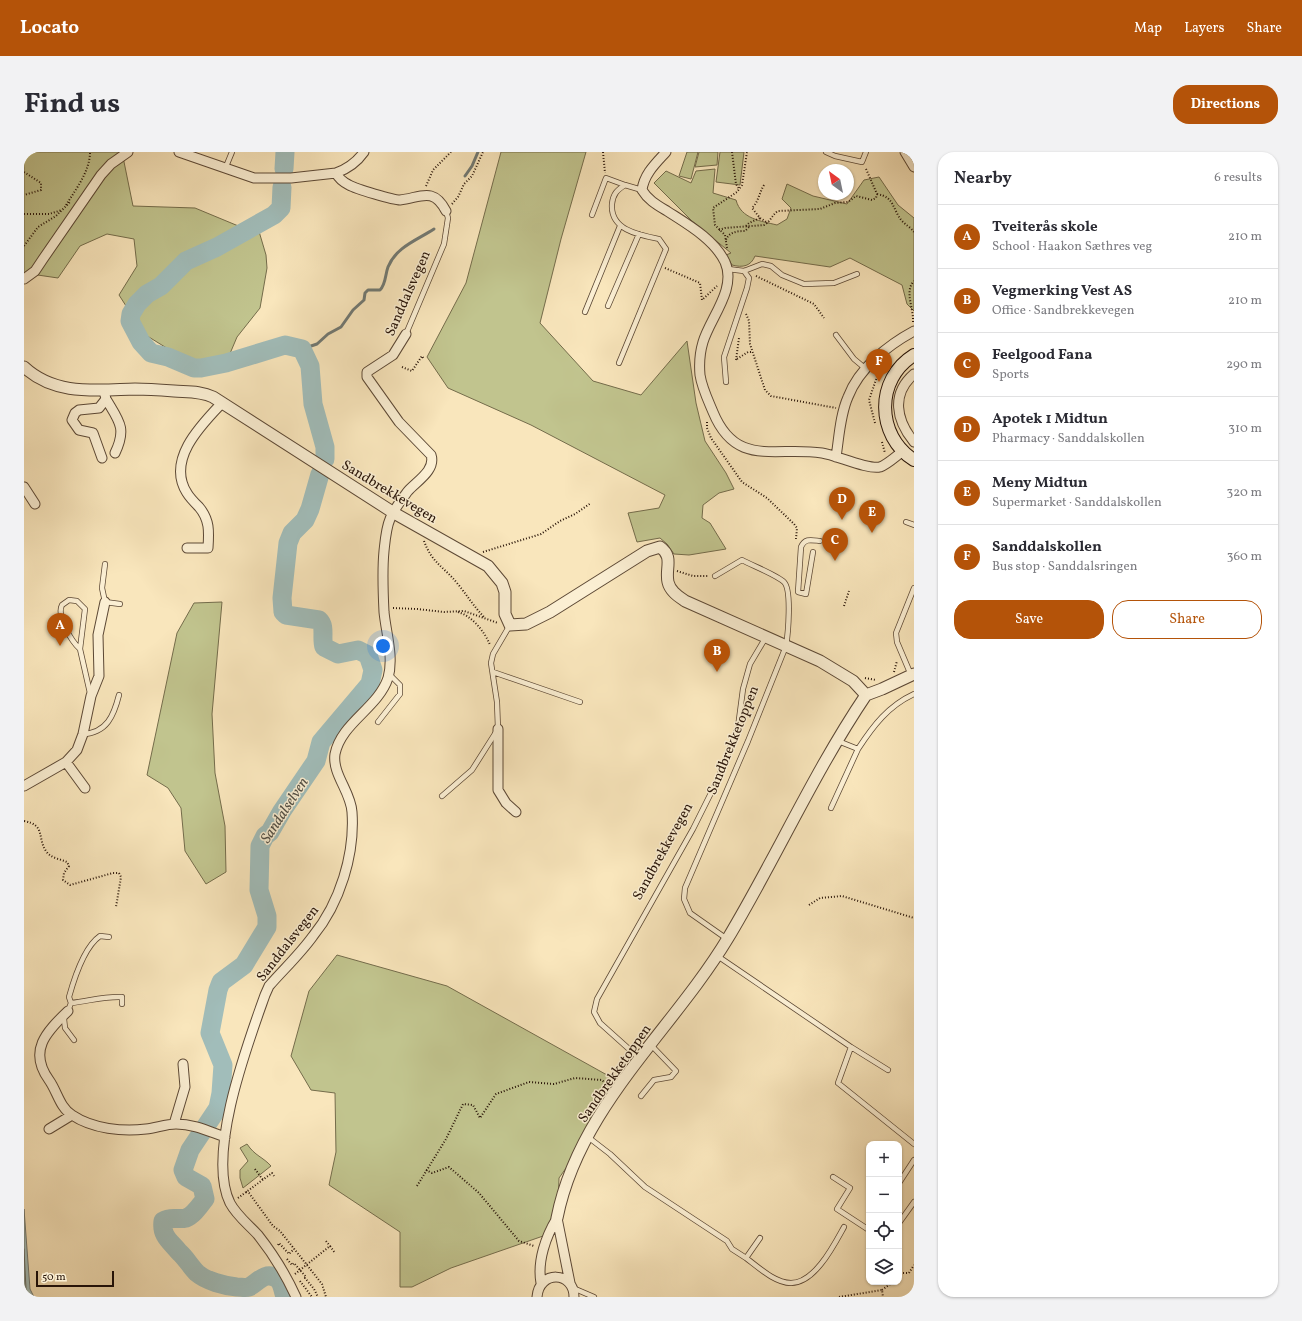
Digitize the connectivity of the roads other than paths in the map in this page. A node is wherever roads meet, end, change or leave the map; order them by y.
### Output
1 (126, 152) edge
2 (179, 152) edge
3 (232, 152) edge
4 (364, 152) edge
5 (666, 152) edge
6 (826, 152) edge
7 (866, 152) edge
8 (905, 152) edge
9 (914, 167) edge
10 (225, 169) junction
11 (336, 173) junction
12 (625, 185) junction
13 (642, 190) junction
14 (446, 211) joint
15 (592, 215) dead end
16 (620, 226) junction
17 (638, 234) junction
18 (728, 269) junction
19 (744, 271) junction
20 (857, 274) dead end
21 (24, 279) edge
22 (608, 306) dead end
23 (585, 312) dead end
24 (912, 332) edge
25 (406, 334) joint
26 (836, 336) dead end
27 (914, 355) edge
28 (619, 363) dead end
29 (24, 367) edge
30 (866, 369) junction
31 (914, 374) edge
32 (726, 382) dead end
33 (105, 395) junction
34 (222, 403) junction
35 (914, 442) edge
36 (902, 451) junction
37 (115, 453) dead end
38 (836, 457) junction
39 (102, 458) dead end
40 (914, 460) edge
41 (24, 487) edge
42 (35, 504) dead end
43 (394, 513) junction
44 (906, 522) dead end
45 (914, 525) edge
46 (820, 541) dead end
47 (187, 548) dead end
48 (813, 552) dead end
49 (105, 564) dead end
50 (715, 576) road end
51 (914, 588) edge
52 (105, 602) junction
53 (120, 604) dead end
54 (510, 626) junction
55 (766, 637) junction
56 (786, 646) junction
57 (80, 649) junction
58 (493, 672) junction
59 (389, 674) junction
60 (912, 674) edge
61 (914, 694) edge
62 (119, 695) dead end
63 (866, 695) junction
64 (91, 696) junction
65 (580, 702) dead end
66 (378, 722) dead end
67 (498, 729) junction
68 (83, 734) junction
69 (838, 740) junction
70 (858, 749) junction
71 (66, 762) junction
72 (24, 786) edge
73 (85, 788) dead end
74 (442, 796) dead end
75 (831, 808) dead end
76 (516, 812) dead end
77 (109, 937) dead end
78 (728, 939) junction
79 (716, 955) junction
80 (122, 1004) dead end
81 (69, 1007) junction
82 (64, 1019) dead end
83 (74, 1040) dead end
84 (651, 1045) junction
85 (851, 1047) junction
86 (640, 1059) junction
87 (183, 1064) dead end
88 (888, 1070) dead end
89 (641, 1096) dead end
90 (72, 1115) junction
91 (174, 1124) junction
92 (49, 1129) dead end
93 (588, 1136) junction
94 (225, 1137) junction
95 (914, 1144) edge
96 (914, 1160) edge
97 (833, 1177) dead end
98 (902, 1178) edge
99 (914, 1202) edge
100 (557, 1218) junction
101 (902, 1219) edge
102 (844, 1227) dead end
103 (866, 1228) edge
104 (760, 1238) dead end
105 (746, 1258) junction
106 (541, 1283) junction
107 (572, 1289) edge
108 (296, 1297) edge
109 (537, 1297) edge
110 (594, 1297) edge

1 - 21 street
2 - 10 street
3 - 10 lane
4 - 11 street
5 - 13 street
6 - 7 lane
8 - 9 street
10 - 11 street
11 - 14 street
12 - 13 lane
12 - 15 lane
12 - 16 lane
13 - 18 street
14 - 25 lane, Sanddalsvegen
16 - 17 lane
16 - 23 lane
17 - 22 lane
17 - 28 lane
18 - 19 lane
18 - 38 street
19 - 20 lane
19 - 32 lane
24 - 30 street
25 - 43 street, Sanddalsvegen
26 - 30 lane
27 - 36 main road
29 - 33 street, Sandbrekkevegen
30 - 38 street
31 - 35 street
33 - 34 street, Sandbrekkevegen
33 - 37 street
33 - 39 street, Sandbrekkevegen
34 - 43 street, Sandbrekkevegen
34 - 47 street
36 - 38 street
36 - 40 main road
41 - 42 street
43 - 54 street, Sandbrekkevegen
43 - 59 street, Sanddalsvegen
44 - 45 lane
46 - 48 lane
49 - 52 lane
50 - 56 lane, Sandbrekketoppen
51 - 60 lane
52 - 53 lane
52 - 64 street
54 - 55 street
54 - 58 lane
55 - 56 street
55 - 86 lane, Sandbrekkevegen
56 - 63 street
56 - 78 lane, Sandbrekketoppen
57 - 57 lane
57 - 64 lane
58 - 65 lane
58 - 67 lane
59 - 66 lane
59 - 94 street, Sanddalsvegen
60 - 63 street
61 - 70 lane
62 - 68 lane
63 - 69 street, Sandbrekketoppen
64 - 68 street
67 - 74 lane
67 - 76 street
68 - 71 street
69 - 70 lane
69 - 78 street, Sandbrekketoppen
70 - 75 lane
71 - 72 street
71 - 73 street
77 - 81 lane
78 - 79 street, Sandbrekketoppen
79 - 84 street, Sandbrekketoppen
79 - 85 lane
80 - 81 lane
81 - 90 street
82 - 83 lane
84 - 86 street, Sandbrekketoppen
84 - 89 lane
85 - 88 lane
85 - 95 lane
86 - 93 street, Sandbrekketoppen
87 - 91 street
90 - 91 street
90 - 92 street
91 - 94 street
93 - 100 street, Sandbrekketoppen
93 - 105 lane
94 - 108 street, Sanddalsvegen
96 - 98 lane
97 - 103 lane
99 - 101 lane
100 - 106 street, Sandbrekketoppen
100 - 107 street, Sandbrekketoppen
102 - 105 lane
104 - 105 lane
106 - 107 street
106 - 109 street, Sandbrekketoppen
107 - 110 lane

